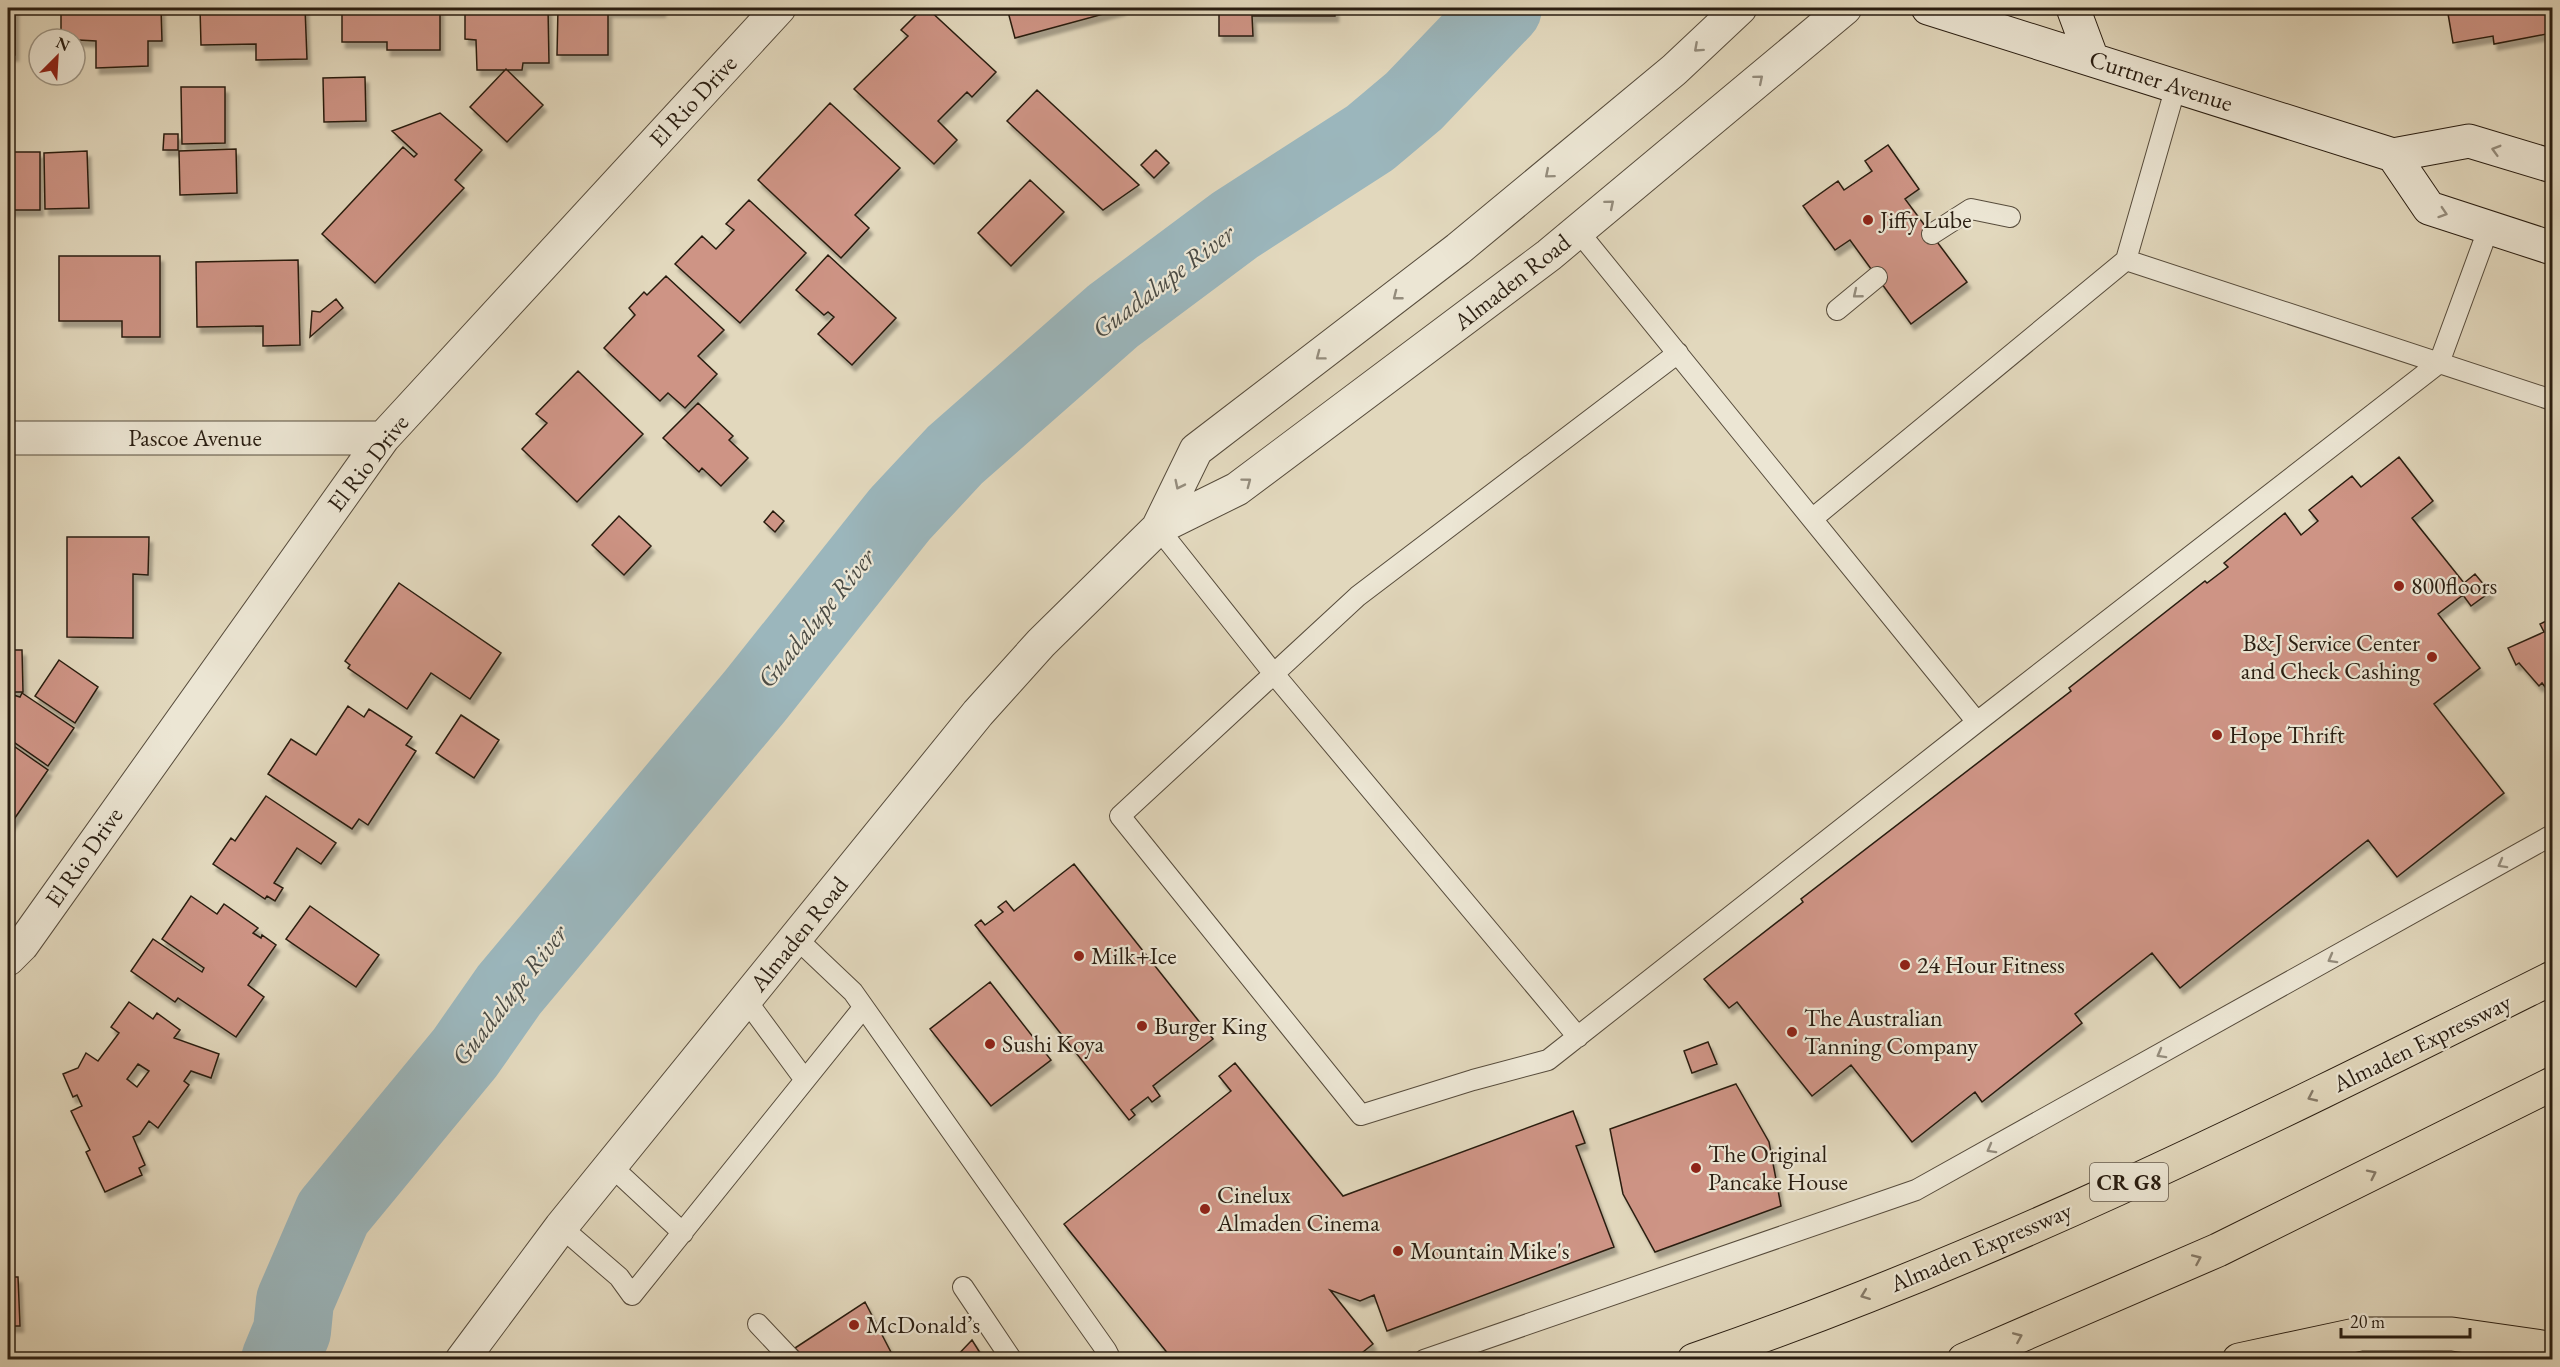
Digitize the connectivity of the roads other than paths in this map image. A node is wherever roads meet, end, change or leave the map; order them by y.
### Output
1 (779, 8) edge
2 (1740, 8) edge
3 (1845, 8) edge
4 (1928, 8) edge
5 (2073, 8) edge
6 (2092, 59) junction
7 (2176, 86) junction
8 (2393, 155) junction
9 (2553, 166) edge
10 (2010, 217) dead end
11 (2489, 227) junction
12 (1578, 231) junction
13 (1932, 234) dead end
14 (2553, 248) edge
15 (2126, 260) junction
16 (1877, 277) dead end
17 (1836, 310) dead end
18 (1678, 353) junction
19 (2439, 363) junction
20 (2553, 400) edge
21 (8, 438) edge
22 (383, 438) junction
23 (1812, 519) junction
24 (1158, 528) junction
25 (1274, 674) junction
26 (1977, 722) junction
27 (2553, 835) edge
28 (796, 938) junction
29 (8, 958) edge
30 (2553, 978) edge
31 (746, 1000) junction
32 (863, 1008) junction
33 (1578, 1037) junction
34 (806, 1080) junction
35 (2553, 1084) edge
36 (611, 1166) junction
37 (561, 1227) junction
38 (683, 1233) junction
39 (963, 1287) dead end
40 (758, 1324) dead end
41 (2553, 1352) edge
42 (1108, 1354) edge
43 (462, 1359) edge
44 (792, 1359) edge
45 (1012, 1359) edge
46 (1424, 1359) edge
47 (1694, 1359) edge
48 (1964, 1359) edge
49 (2239, 1359) edge

1 - 22 street, El Rio Drive
2 -> 24 street, Almaden Road
12 -> 3 street, Almaden Road
4 - 6 street, Curtner Avenue
5 - 6 street
6 - 7 street, Curtner Avenue
7 - 8 street, Curtner Avenue
7 - 15 lane
9 -> 8 street, Curtner Avenue
8 -> 11 street
10 - 13 lane
11 - 14 street
11 - 19 lane
12 - 18 lane
24 -> 12 street, Almaden Road
15 - 19 lane
15 - 23 lane
16 -> 17 lane
18 - 23 lane
18 - 25 lane
19 - 20 lane
19 - 26 lane
21 - 22 street, Pascoe Avenue
22 - 29 street, El Rio Drive
23 - 26 lane
24 - 25 lane
24 - 28 street, Almaden Road
25 - 33 lane
25 - 33 lane
26 - 33 lane
27 -> 46 lane
28 - 31 street, Almaden Road
28 - 32 lane
30 -> 47 main road, Almaden Expressway / CR G8
31 - 34 lane
31 - 36 street, Almaden Road
32 - 34 lane
32 - 42 lane
34 - 38 lane
48 -> 35 main road
36 - 37 street, Almaden Road
36 - 38 lane
37 - 38 lane
37 - 43 street, Almaden Road
39 - 45 lane
40 - 44 lane
41 - 49 main road

